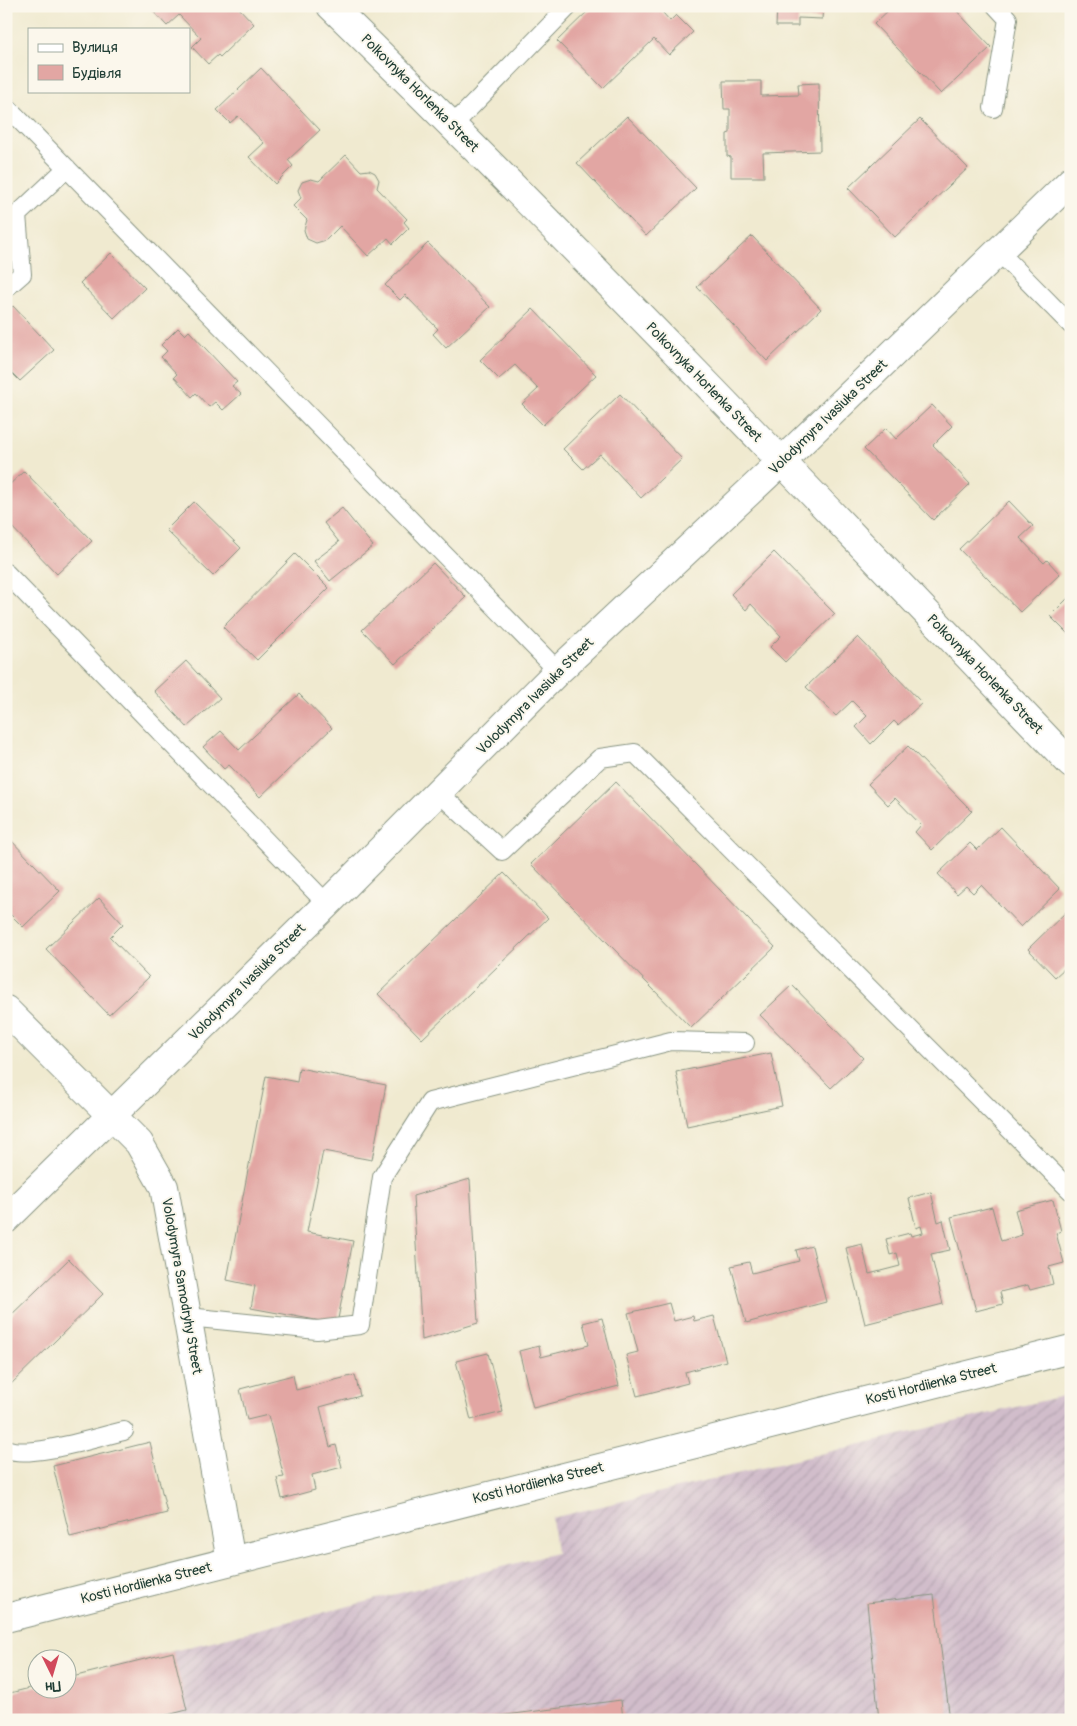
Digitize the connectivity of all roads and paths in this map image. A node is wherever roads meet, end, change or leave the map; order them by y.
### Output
1 (331, 6) edge
2 (569, 6) edge
3 (996, 6) edge
4 (6, 106) edge
5 (993, 108) dead end
6 (453, 125) junction
7 (67, 168) junction
8 (1071, 181) edge
9 (999, 252) junction
10 (6, 288) edge
11 (1071, 325) edge
12 (782, 461) junction
13 (6, 573) edge
14 (558, 671) junction
15 (1071, 764) edge
16 (438, 792) junction
17 (327, 904) junction
18 (6, 1010) edge
19 (745, 1043) dead end
20 (111, 1117) junction
21 (1071, 1190) edge
22 (6, 1219) edge
23 (188, 1317) junction
24 (1071, 1349) edge
25 (124, 1431) dead end
26 (6, 1449) edge
27 (231, 1561) junction
28 (6, 1618) edge

1 - 6 street, Polkovnyka Horlenka Street
2 - 6 lane
3 - 5 lane
4 - 7 lane
6 - 12 street, Polkovnyka Horlenka Street
7 - 10 lane
7 - 14 lane
8 - 9 street, Volodymyra Ivasiuka Street
9 - 11 lane
9 - 12 street, Volodymyra Ivasiuka Street
12 - 14 street, Volodymyra Ivasiuka Street
12 - 15 street, Polkovnyka Horlenka Street
13 - 17 lane
14 - 16 street, Volodymyra Ivasiuka Street
16 - 17 street, Volodymyra Ivasiuka Street
16 - 21 lane
17 - 20 street, Volodymyra Ivasiuka Street
18 - 20 street, Volodymyra Samodryhy Street
19 - 23 lane
20 - 22 street, Volodymyra Ivasiuka Street
20 - 23 street, Volodymyra Samodryhy Street
23 - 27 street, Volodymyra Samodryhy Street
24 - 27 street, Kosti Hordiienka Street
25 - 26 lane
27 - 28 street, Kosti Hordiienka Street

